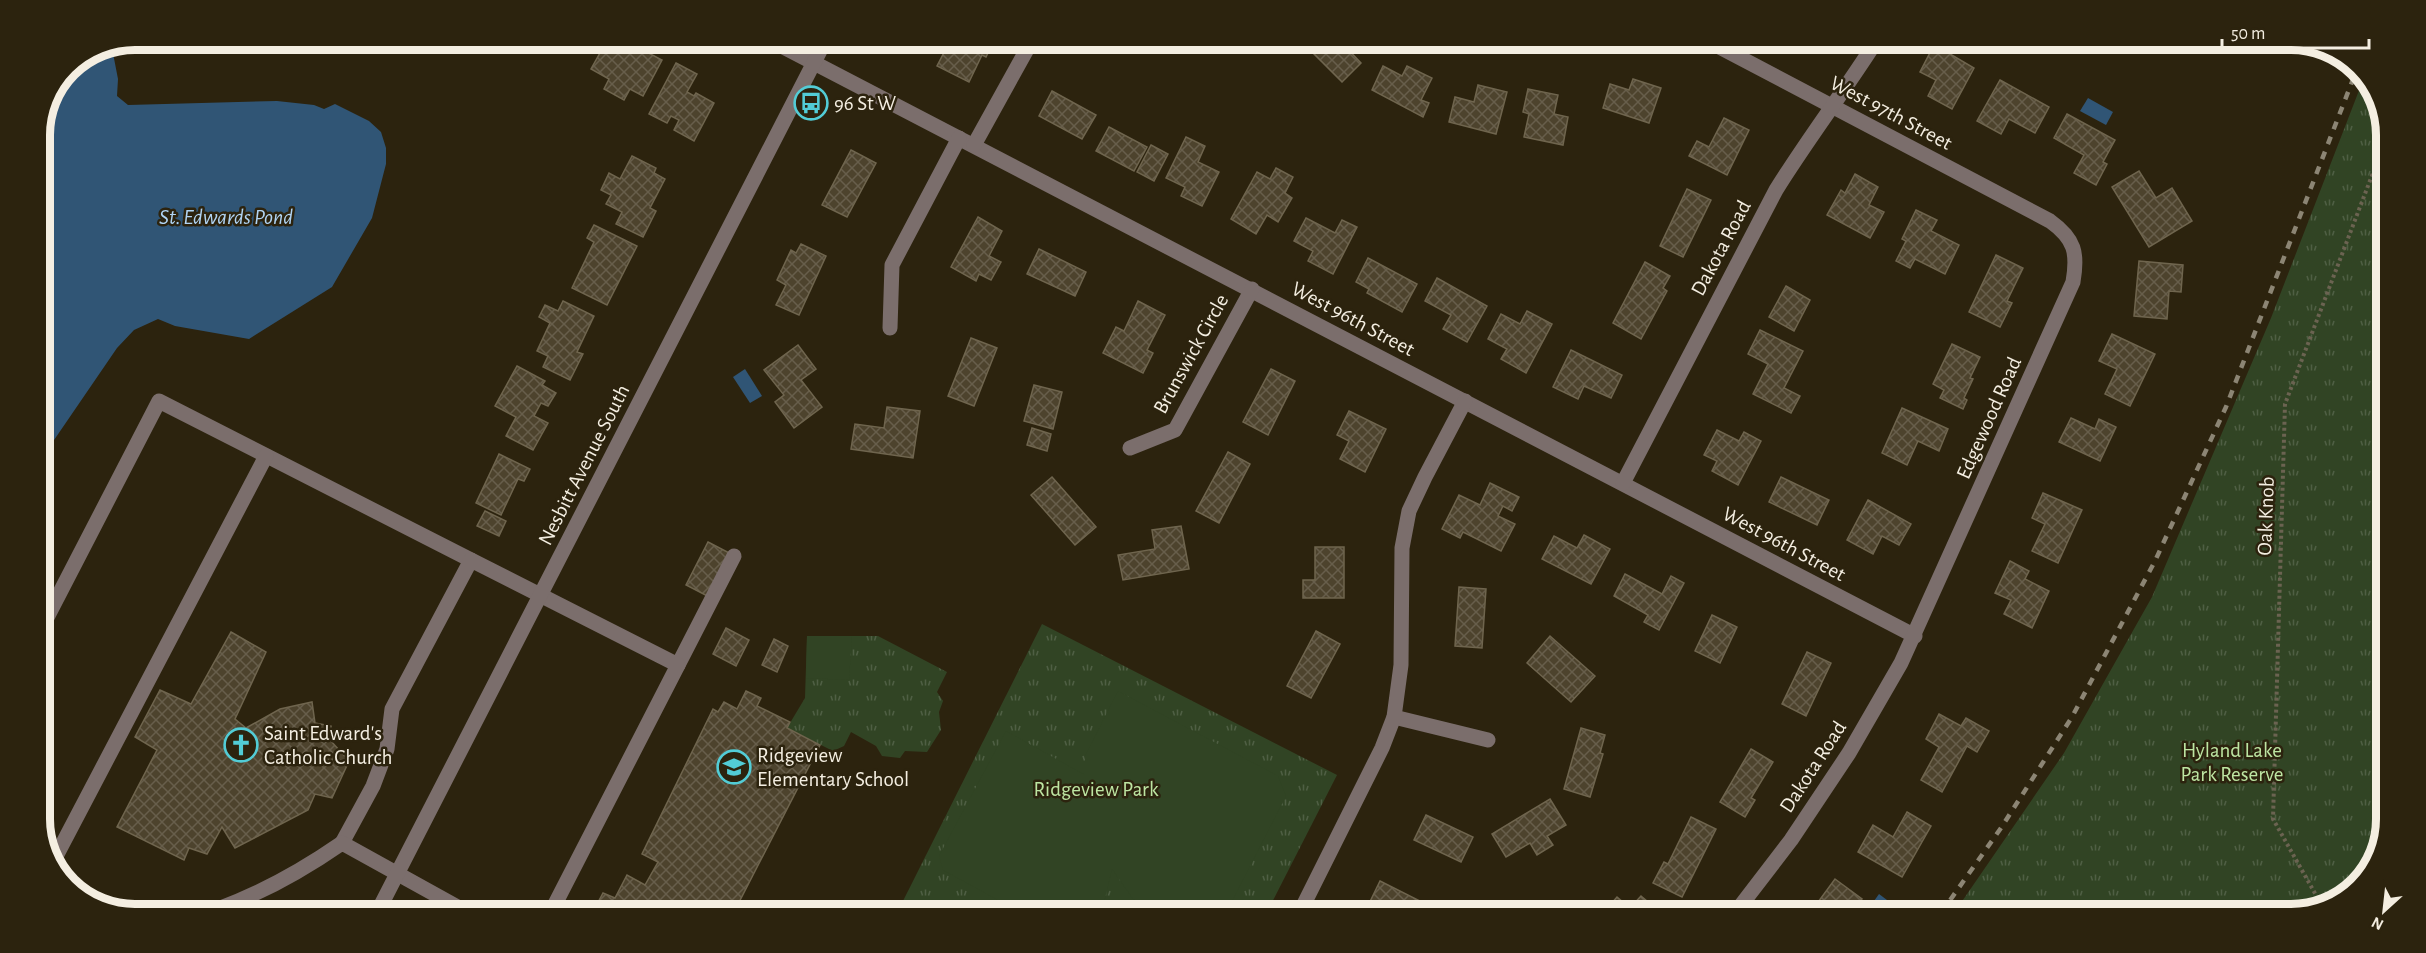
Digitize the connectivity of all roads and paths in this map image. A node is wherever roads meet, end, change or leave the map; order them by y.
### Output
1 (790, 50) edge
2 (820, 50) edge
3 (1027, 50) edge
4 (1725, 50) edge
5 (1870, 50) edge
6 (814, 63) junction
7 (1833, 106) junction
8 (959, 138) junction
9 (974, 146) junction
10 (2376, 165) edge
11 (2050, 221) joint
12 (1252, 290) junction
13 (890, 328) dead end
14 (1465, 401) junction
15 (1130, 448) dead end
16 (266, 456) junction
17 (1623, 483) junction
18 (734, 556) dead end
19 (471, 560) junction
20 (540, 595) junction
21 (50, 612) edge
22 (1915, 636) junction
23 (678, 665) junction
24 (1394, 717) junction
25 (1488, 740) dead end
26 (342, 843) junction
27 (57, 854) edge
28 (397, 875) junction
29 (2318, 899) edge
30 (232, 904) edge
31 (382, 904) edge
32 (452, 904) edge
33 (555, 904) edge
34 (1304, 904) edge
35 (1742, 904) edge

1 - 6 street, West 96th Street
2 - 6 street, Nesbitt Avenue South
3 - 9 street
4 - 7 street, West 97th Street
5 - 7 street, Dakota Road
6 - 8 street, West 96th Street
6 - 20 street, Nesbitt Avenue South
7 - 11 street, West 97th Street
7 - 17 street, Dakota Road
8 - 9 street, West 96th Street
8 - 13 street
9 - 12 street, West 96th Street
10 - 29 path, Oak Knob
11 - 22 street, Edgewood Road
12 - 14 street, West 96th Street
12 - 15 street, Brunswick Circle
14 - 17 street, West 96th Street
14 - 24 street
16 - 19 street
16 - 21 street
16 - 27 street
17 - 22 street, West 96th Street
18 - 23 street
19 - 20 street
19 - 26 street
20 - 23 street
20 - 28 street, Nesbitt Avenue South
22 - 35 street, Dakota Road
23 - 33 street
24 - 25 street
24 - 34 street
26 - 28 street
26 - 30 street
28 - 31 street, Nesbitt Avenue South
28 - 32 street

